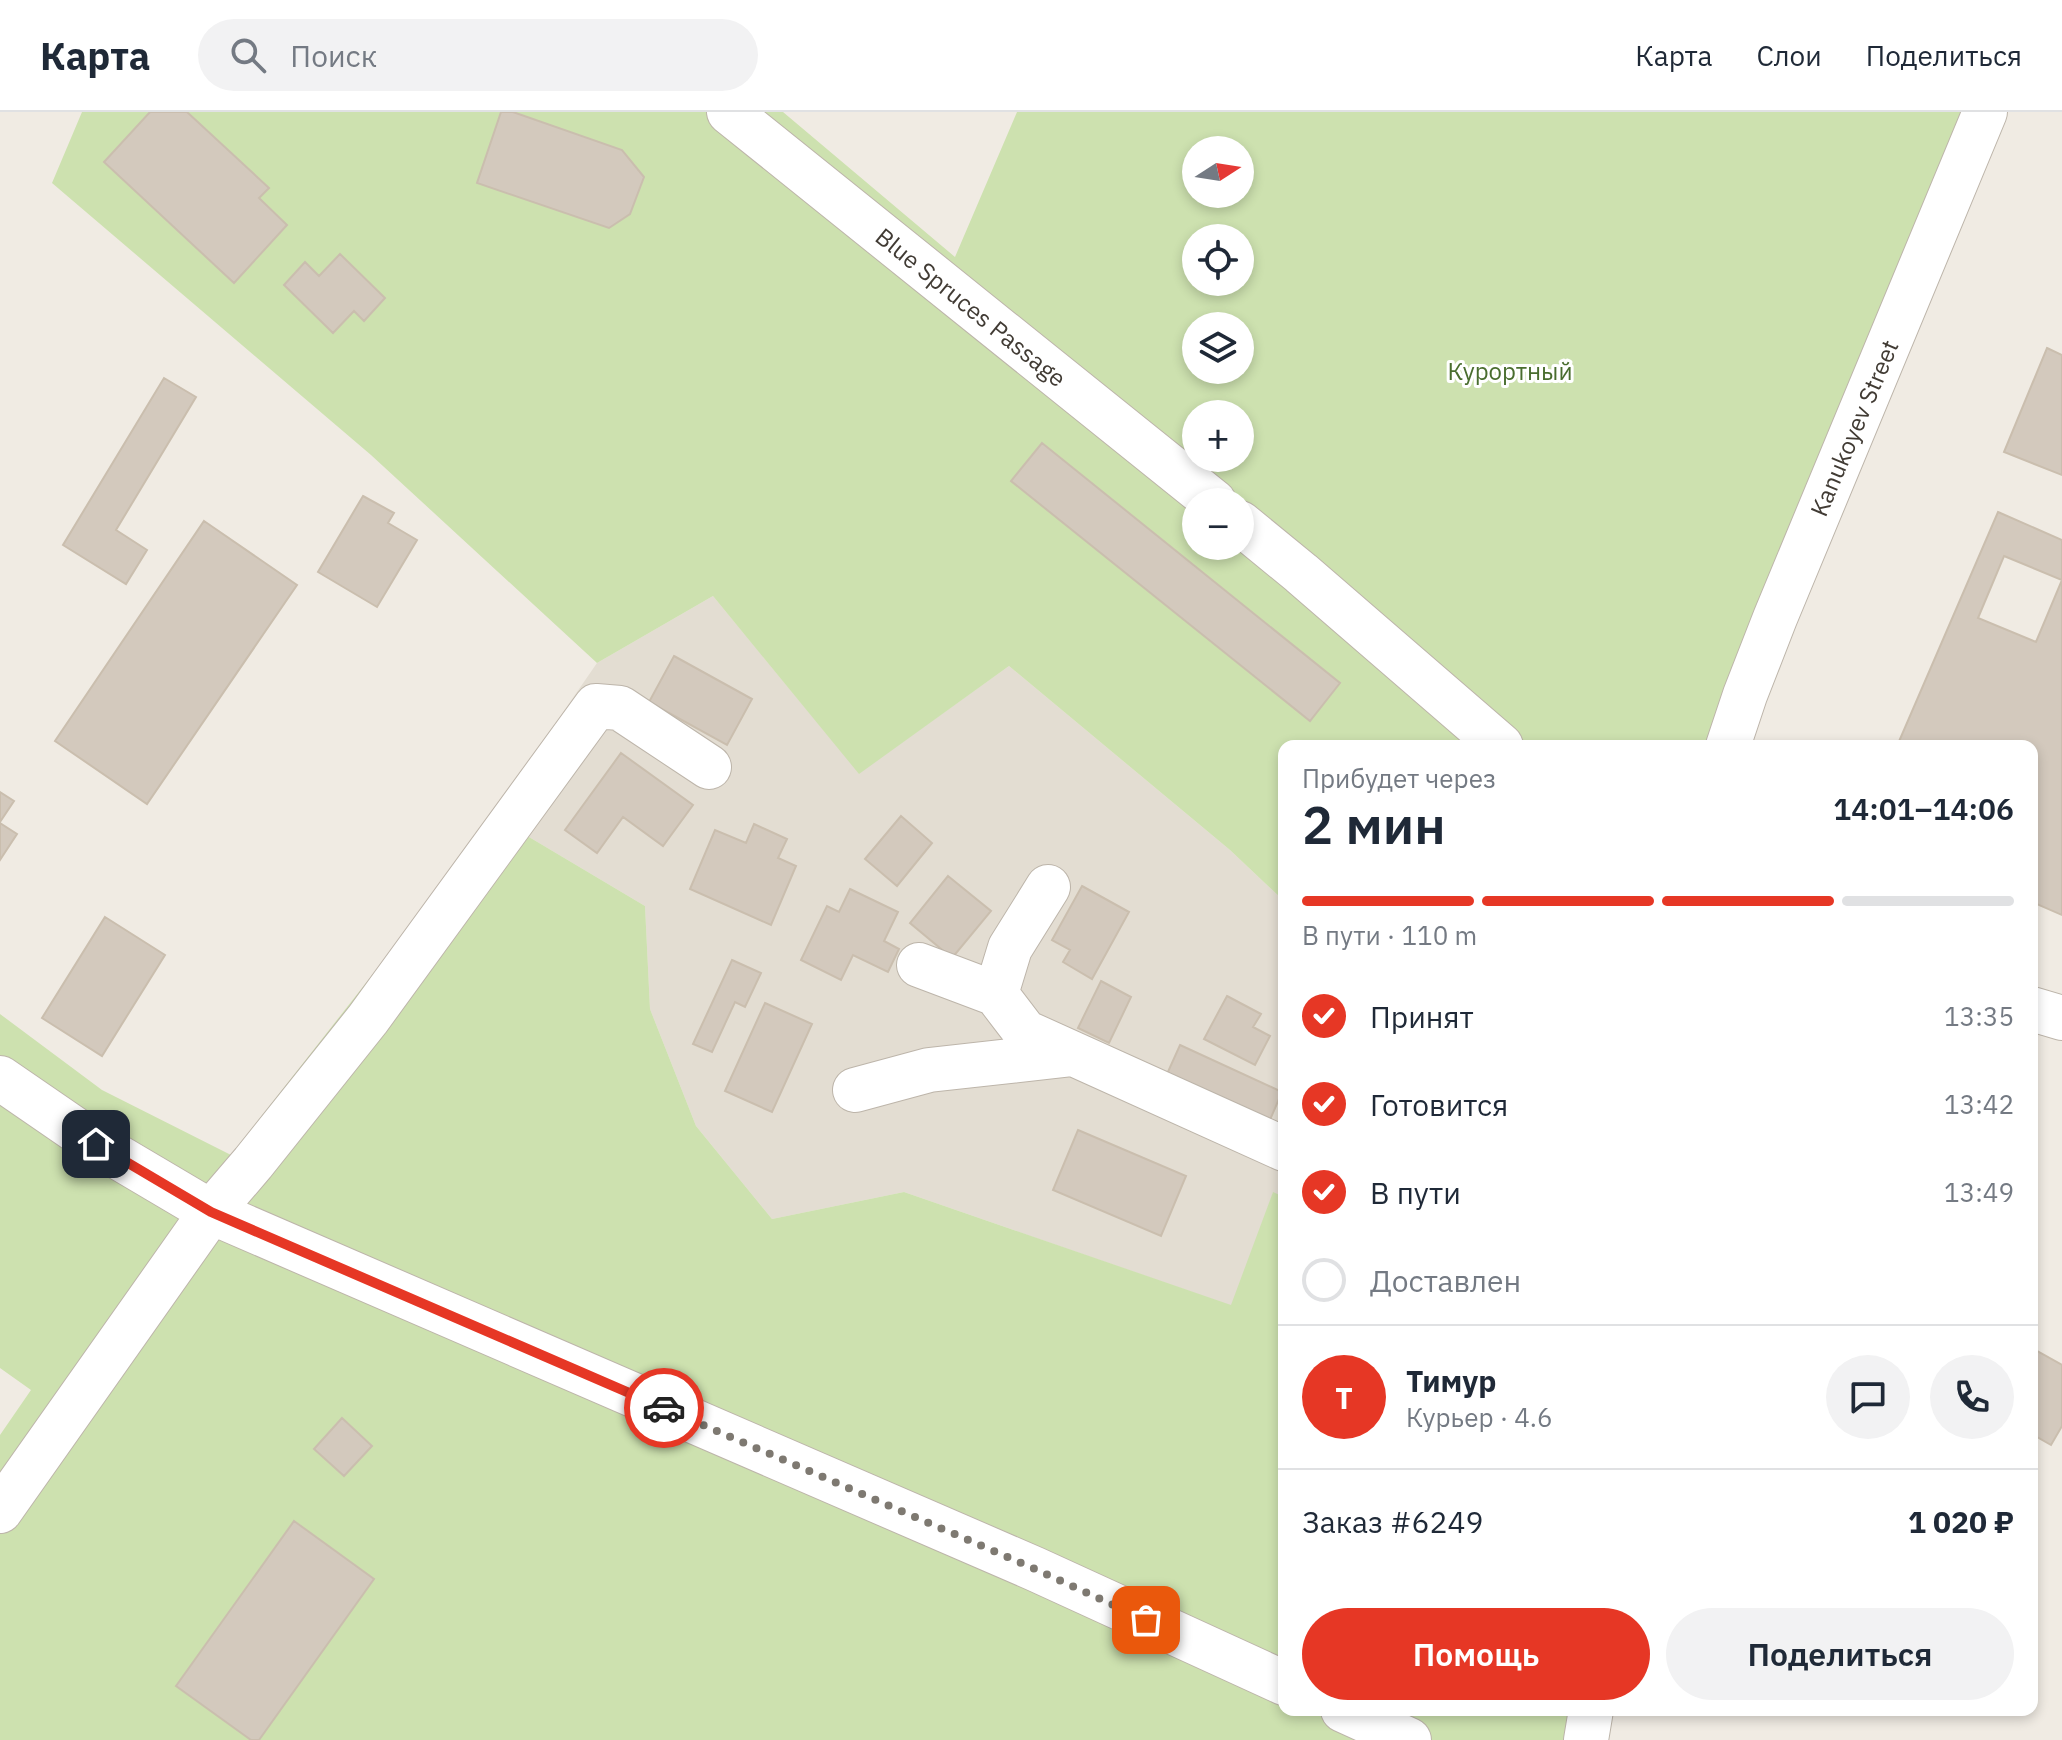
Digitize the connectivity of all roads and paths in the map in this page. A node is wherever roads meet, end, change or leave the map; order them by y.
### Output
1 (729, 112) edge
2 (1985, 112) edge
3 (1197, 488) edge
4 (1254, 534) edge
5 (1494, 740) edge
6 (1730, 740) edge
7 (709, 767) dead end
8 (1048, 887) dead end
9 (919, 965) dead end
10 (996, 994) junction
11 (2038, 1011) edge
12 (2062, 1018) edge
13 (1074, 1054) junction
14 (0, 1078) edge
15 (855, 1090) dead end
16 (1278, 1146) edge
17 (211, 1212) junction
18 (0, 1511) edge
19 (1278, 1680) edge
20 (1356, 1716) edge
21 (1590, 1716) edge
22 (1409, 1740) edge
23 (1586, 1740) edge

1 - 3 street, Blue Spruces Passage
2 - 6 street, Kanukoyev Street
4 - 5 street
7 - 17 street
8 - 10 street
9 - 10 street
10 - 13 street
11 - 12 street
13 - 15 street
13 - 16 street
14 - 17 street
17 - 18 street
17 - 19 street
20 - 22 street
21 - 23 street

